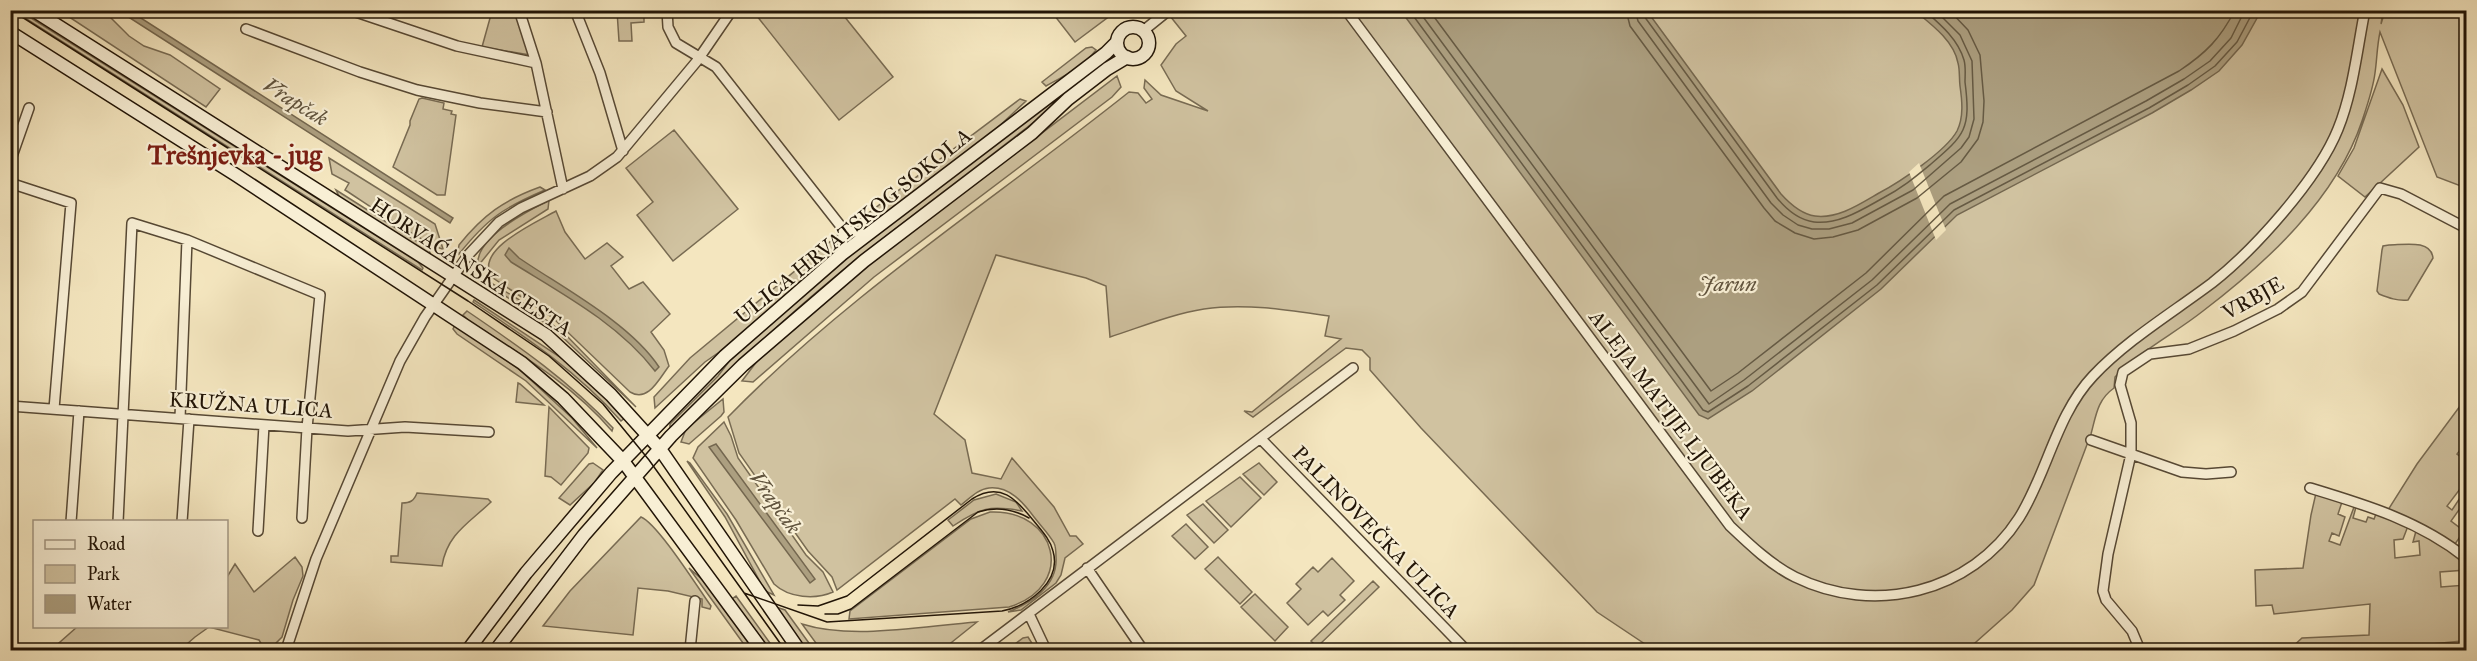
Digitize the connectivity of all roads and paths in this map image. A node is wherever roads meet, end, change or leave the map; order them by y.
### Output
1 (33, 10) edge
2 (350, 10) edge
3 (519, 10) edge
4 (575, 10) edge
5 (667, 10) edge
6 (732, 10) edge
7 (1169, 10) edge
8 (1346, 10) edge
9 (2365, 10) edge
10 (246, 29) dead end
11 (1143, 31) junction
12 (10, 32) edge
13 (1117, 42) junction
14 (700, 57) junction
15 (1127, 57) junction
16 (536, 63) junction
17 (29, 108) dead end
18 (547, 112) junction
19 (623, 151) junction
20 (10, 162) edge
21 (10, 183) edge
22 (563, 189) junction
23 (2466, 228) edge
24 (843, 229) junction
25 (867, 235) junction
26 (187, 240) junction
27 (842, 254) junction
28 (455, 276) junction
29 (434, 304) junction
30 (1353, 368) dead end
31 (10, 406) edge
32 (54, 409) junction
33 (79, 411) junction
34 (121, 413) junction
35 (185, 418) junction
36 (264, 425) junction
37 (307, 428) junction
38 (371, 430) junction
39 (489, 432) dead end
40 (648, 435) junction
41 (1261, 439) junction
42 (2091, 440) dead end
43 (660, 449) junction
44 (2131, 454) junction
45 (623, 461) junction
46 (2230, 472) dead end
47 (635, 476) junction
48 (2310, 488) dead end
49 (302, 518) dead end
50 (71, 520) edge
51 (118, 520) edge
52 (182, 520) edge
53 (258, 531) dead end
54 (2466, 558) edge
55 (1087, 568) junction
56 (695, 601) dead end
57 (1029, 614) junction
58 (286, 651) edge
59 (468, 651) edge
60 (496, 651) edge
61 (690, 651) edge
62 (762, 651) edge
63 (799, 651) edge
64 (980, 651) edge
65 (1046, 651) edge
66 (1143, 651) edge
67 (1466, 651) edge
68 (2140, 651) edge

1 - 28 street, HORVAĆANSKA CESTA
2 - 16 street
3 - 16 street
4 - 19 street
5 - 14 street
6 - 14 street
7 - 11 street
8 - 9 street, ALEJA MATIJE LJUBEKA
10 - 18 street
11 - 13 street
11 - 15 street
12 - 29 street
13 - 15 street
13 - 25 street, ULICA HRVATSKOG SOKOLA
14 - 19 street
14 - 24 street
15 - 43 street, ULICA HRVATSKOG SOKOLA
16 - 18 street
17 - 20 street
18 - 22 street
19 - 22 street
21 - 32 street
22 - 28 street
23 - 44 street, VRBJE
24 - 25 street
24 - 27 street
25 - 27 street, ULICA HRVATSKOG SOKOLA
26 - 34 street
26 - 35 street
26 - 37 street
27 - 40 street, ULICA HRVATSKOG SOKOLA
28 - 29 street
28 - 40 street, HORVAĆANSKA CESTA
29 - 38 street
29 - 45 street
30 - 41 street
31 - 32 street, KRUŽNA ULICA
32 - 33 street, KRUŽNA ULICA
33 - 34 street, KRUŽNA ULICA
33 - 50 street
34 - 35 street, KRUŽNA ULICA
34 - 51 street
35 - 36 street, KRUŽNA ULICA
35 - 52 street
36 - 37 street, KRUŽNA ULICA
36 - 53 street
37 - 38 street, KRUŽNA ULICA
37 - 49 street
38 - 39 street, KRUŽNA ULICA
38 - 58 street
40 - 43 street, HORVAĆANSKA CESTA
40 - 45 street, ULICA HRVATSKOG SOKOLA
41 - 55 street
41 - 67 street, PALINOVEČKA ULICA
42 - 44 street
43 - 47 street, ULICA HRVATSKOG SOKOLA
43 - 63 street, HORVAĆANSKA CESTA
44 - 46 street
44 - 68 street, VRBJE
45 - 47 street
45 - 59 street, ULICA HRVATSKOG SOKOLA
47 - 60 street, ULICA HRVATSKOG SOKOLA
47 - 62 street
48 - 54 street
55 - 57 street
55 - 66 street
56 - 61 street
57 - 64 street
57 - 65 street

